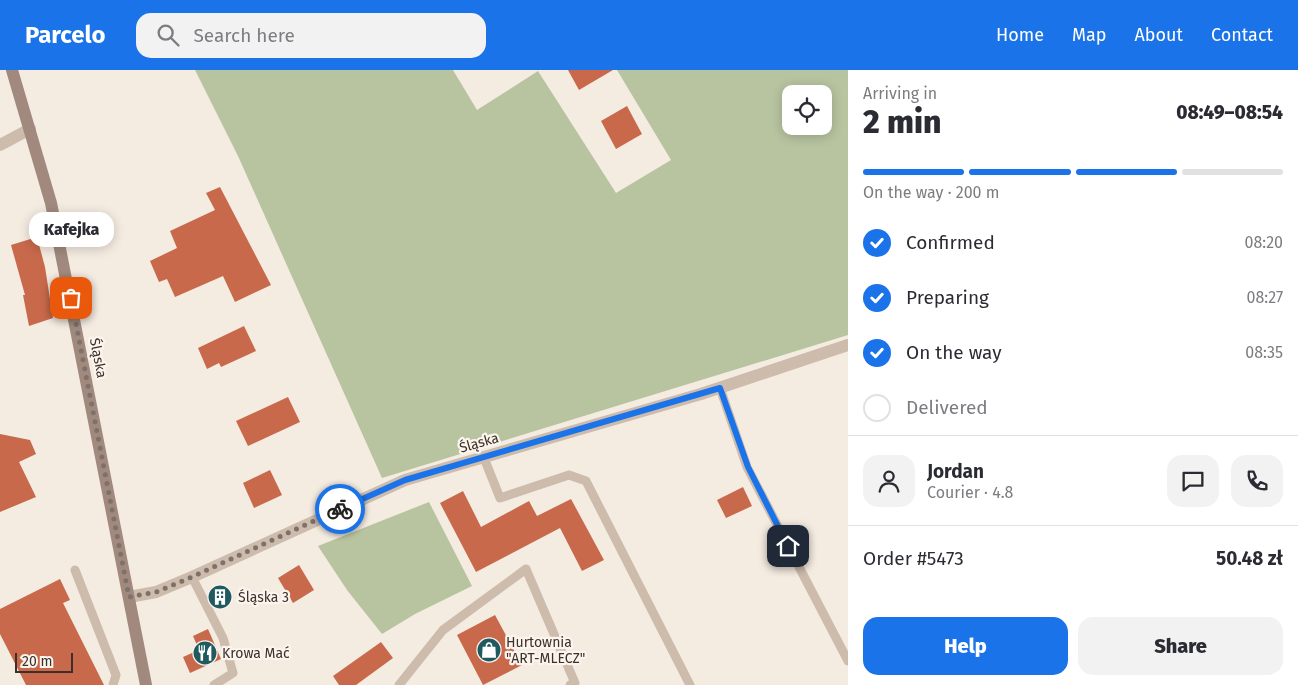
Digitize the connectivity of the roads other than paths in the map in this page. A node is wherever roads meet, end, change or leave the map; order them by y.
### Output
1 (12, 70) edge
2 (30, 130) junction
3 (0, 145) edge
4 (848, 345) edge
5 (720, 388) junction
6 (484, 458) junction
7 (75, 570) dead end
8 (192, 577) junction
9 (129, 597) junction
10 (848, 661) edge
11 (574, 684) edge
12 (113, 685) edge
13 (146, 685) edge
14 (214, 685) edge
15 (400, 685) edge
16 (690, 685) edge

1 - 2 main road, Śląska
2 - 3 street
2 - 9 main road, Śląska
4 - 5 street, Śląska
5 - 6 street, Śląska
5 - 10 lane
6 - 8 street, Śląska
6 - 16 lane
7 - 12 lane
8 - 9 street, Śląska
8 - 14 lane
9 - 13 main road, Śląska
11 - 15 lane

